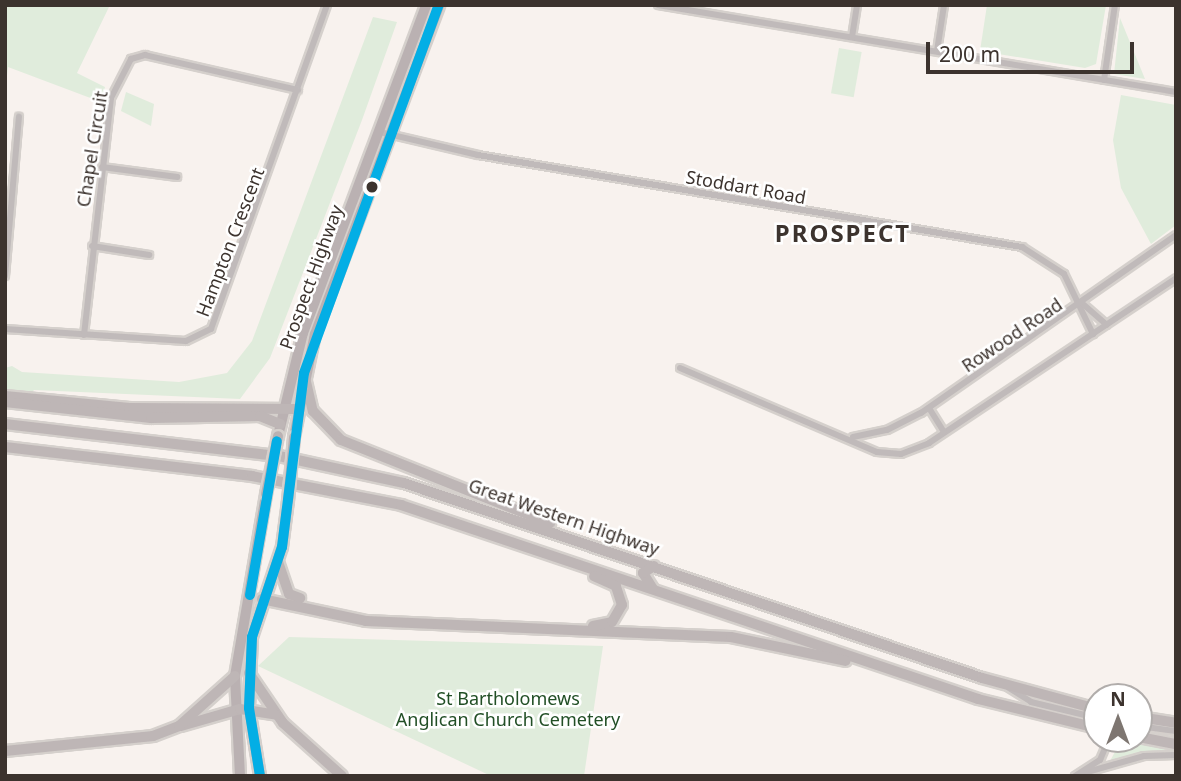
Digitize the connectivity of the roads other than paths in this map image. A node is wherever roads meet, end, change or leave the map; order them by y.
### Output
1 (327, 5) edge
2 (426, 5) edge
3 (439, 5) edge
4 (658, 5) edge
5 (857, 5) edge
6 (944, 5) edge
7 (1115, 5) edge
8 (852, 37) junction
9 (937, 51) junction
10 (1104, 80) junction
11 (299, 90) junction
12 (1176, 92) edge
13 (19, 117) dead end
14 (380, 132) junction
15 (391, 136) junction
16 (102, 167) junction
17 (177, 177) dead end
18 (1176, 236) edge
19 (92, 246) junction
20 (149, 256) dead end
21 (5, 276) edge
22 (1176, 278) edge
23 (1084, 305) junction
24 (1107, 325) junction
25 (5, 329) edge
26 (1093, 334) junction
27 (84, 335) junction
28 (680, 368) dead end
29 (304, 373) junction
30 (7, 402) edge
31 (285, 406) junction
32 (929, 408) junction
33 (298, 409) junction
34 (5, 424) edge
35 (281, 424) junction
36 (944, 432) junction
37 (853, 437) junction
38 (5, 447) edge
39 (529, 547) junction
40 (608, 550) junction
41 (278, 562) junction
42 (654, 566) junction
43 (653, 589) junction
44 (262, 599) junction
45 (249, 673) junction
46 (235, 676) junction
47 (910, 676) junction
48 (1005, 685) junction
49 (1083, 705) edge
50 (249, 708) junction
51 (233, 710) junction
52 (276, 715) junction
53 (1083, 715) edge
54 (1153, 719) edge
55 (1176, 723) edge
56 (1083, 724) edge
57 (179, 726) junction
58 (1153, 728) edge
59 (1176, 731) edge
60 (1153, 740) edge
61 (1176, 744) edge
62 (5, 751) edge
63 (1103, 753) edge
64 (1176, 755) edge
65 (1078, 775) edge
66 (240, 776) edge
67 (260, 776) edge
68 (342, 776) edge

1 - 11 street, Hampton Crescent
2 - 14 main road, Prospect Highway
3 - 15 main road, Prospect Highway
4 - 8 street
5 - 8 street
6 - 9 street
7 - 10 street
8 - 9 street
9 - 10 street
10 - 12 street
11 - 16 street, Chapel Circuit
11 - 27 street, Hampton Crescent
13 - 21 street
14 - 15 street, Stoddart Road
14 - 31 main road, Prospect Highway
15 - 23 street, Stoddart Road
15 - 29 main road, Prospect Highway
16 - 17 street
16 - 19 street, Chapel Circuit
18 - 23 street, Rowood Road
19 - 20 street
19 - 27 street, Chapel Circuit
22 - 24 street
23 - 24 street, Stoddart Road
23 - 26 street, Stoddart Road
23 - 32 street, Rowood Road
24 - 26 street
25 - 27 street, Hampton Crescent
26 - 36 street
28 - 37 street
29 - 33 main road, Prospect Highway
29 - 40 highway
30 - 31 highway
30 - 35 highway
31 - 33 highway
31 - 35 main road, Prospect Highway
32 - 36 street
32 - 37 street, Rowood Road
33 - 41 main road, Prospect Highway, bridge
34 - 40 highway, Great Western Highway
35 - 46 main road, Prospect Highway, bridge
36 - 37 street
38 - 39 highway
39 - 41 highway
39 - 43 highway
40 - 42 highway, Great Western Highway
41 - 44 main road, Prospect Highway
42 - 43 highway
42 - 48 highway, Great Western Highway
43 - 47 highway
44 - 45 main road, Prospect Highway
44 - 47 highway
45 - 50 main road, Prospect Highway
45 - 52 highway
46 - 51 main road, Prospect Highway
46 - 57 highway
47 - 56 highway
48 - 49 highway, Great Western Highway
48 - 53 street
50 - 51 highway
50 - 52 highway
50 - 67 main road, Prospect Highway
51 - 57 highway
51 - 66 main road, Prospect Highway
52 - 68 highway
54 - 55 highway
57 - 62 highway
58 - 59 street
60 - 61 highway
63 - 65 street
64 - 65 street

